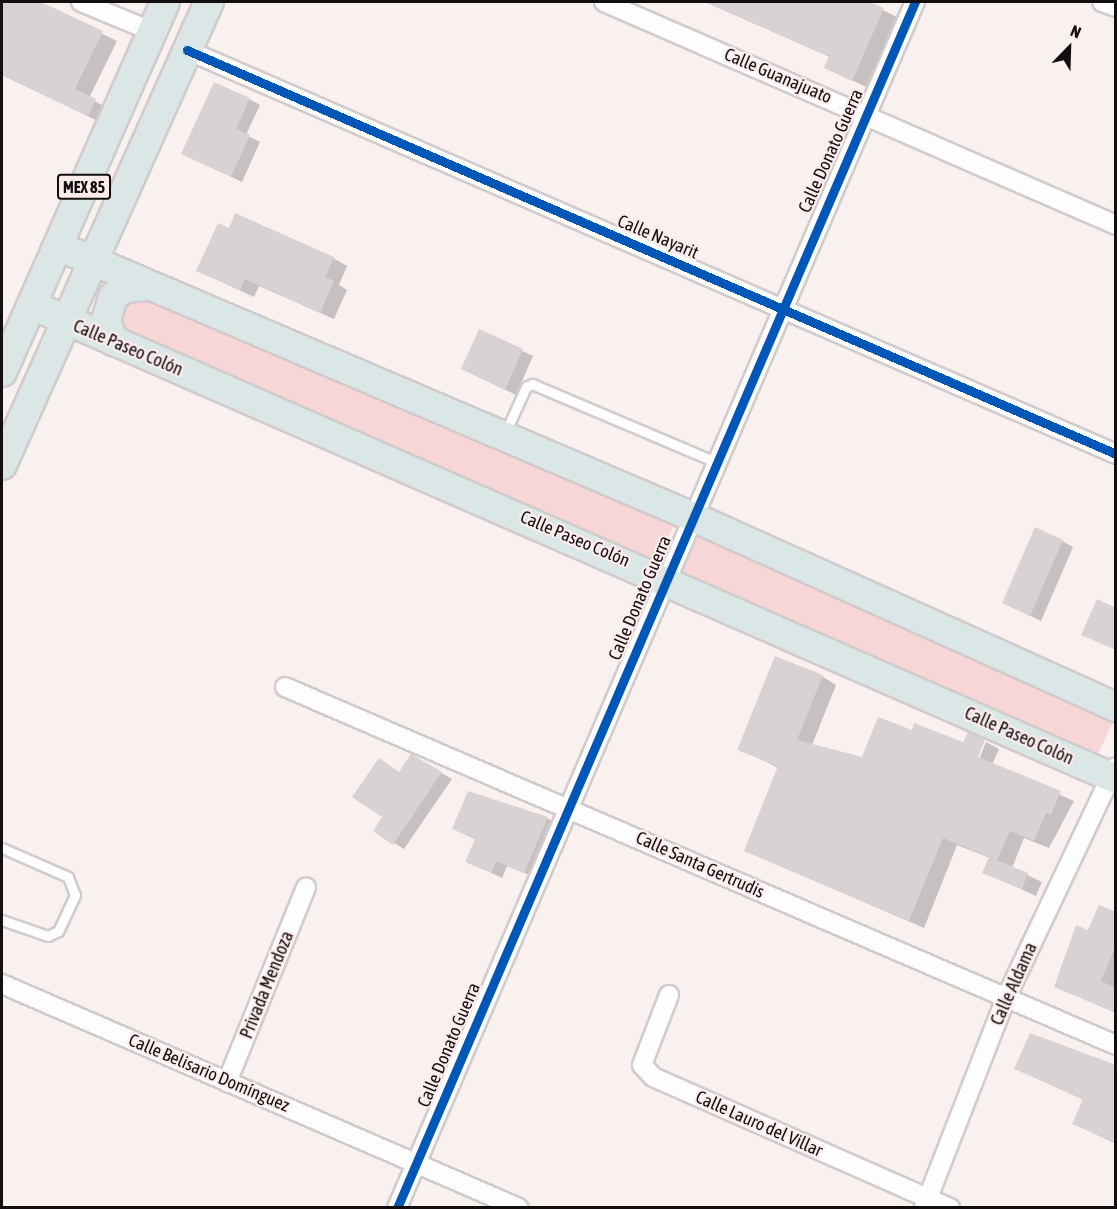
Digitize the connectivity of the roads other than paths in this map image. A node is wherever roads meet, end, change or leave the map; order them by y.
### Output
1 (85, 2) edge
2 (165, 2) edge
3 (209, 2) edge
4 (604, 2) edge
5 (915, 2) edge
6 (1102, 2) edge
7 (1116, 7) edge
8 (151, 31) junction
9 (187, 50) junction
10 (865, 114) junction
11 (1116, 225) edge
12 (58, 246) junction
13 (93, 261) junction
14 (150, 286) junction
15 (32, 305) junction
16 (780, 307) junction
17 (67, 321) junction
18 (113, 341) junction
19 (2, 372) edge
20 (503, 438) junction
21 (1116, 454) edge
22 (716, 462) junction
23 (2, 465) edge
24 (693, 517) junction
25 (667, 579) junction
26 (285, 687) dead end
27 (1116, 707) edge
28 (1114, 774) edge
29 (568, 807) junction
30 (2, 848) edge
31 (306, 887) dead end
32 (2, 920) edge
33 (2, 984) edge
34 (669, 995) dead end
35 (1006, 998) junction
36 (1116, 1045) edge
37 (227, 1082) junction
38 (417, 1161) junction
39 (926, 1203) edge
40 (397, 1208) edge
41 (519, 1208) edge
42 (950, 1208) edge

1 - 8 street
2 - 8 main road, MEX 85
3 - 9 main road, MEX 85
4 - 10 street, Calle Guanajuato
5 - 10 street, Calle Donato Guerra
6 - 7 street
8 - 12 main road, MEX 85
9 - 13 main road, MEX 85
9 - 16 street, Calle Nayarit
10 - 11 street, Calle Guanajuato
10 - 16 street, Calle Donato Guerra
12 - 13 main road
12 - 15 main road, MEX 85
13 - 14 main road
13 - 17 main road, MEX 85
14 - 18 main road
14 - 20 main road
15 - 17 main road, Calle Paseo Colón
15 - 19 main road, MEX 85
16 - 21 street, Calle Nayarit
16 - 22 street, Calle Donato Guerra
17 - 18 main road, Calle Paseo Colón
17 - 23 main road, MEX 85
18 - 25 main road, Calle Paseo Colón
20 - 22 lane
20 - 24 main road
22 - 24 street, Calle Donato Guerra
24 - 25 street, Calle Donato Guerra
24 - 27 main road
25 - 28 main road, Calle Paseo Colón
25 - 29 street, Calle Donato Guerra
26 - 29 street, Calle Santa Gertrudis
28 - 35 street, Calle Aldama
29 - 35 street, Calle Santa Gertrudis
29 - 38 street, Calle Donato Guerra
30 - 32 lane
31 - 37 street, Privada Mendoza
33 - 37 street, Calle Belisario Domínguez
34 - 39 street, Calle Lauro del Villar
35 - 36 street, Calle Santa Gertrudis
35 - 39 street, Calle Aldama
37 - 38 street, Calle Belisario Domínguez
38 - 40 street, Calle Donato Guerra
38 - 41 street, Calle Belisario Domínguez
39 - 42 street, Calle Lauro del Villar

